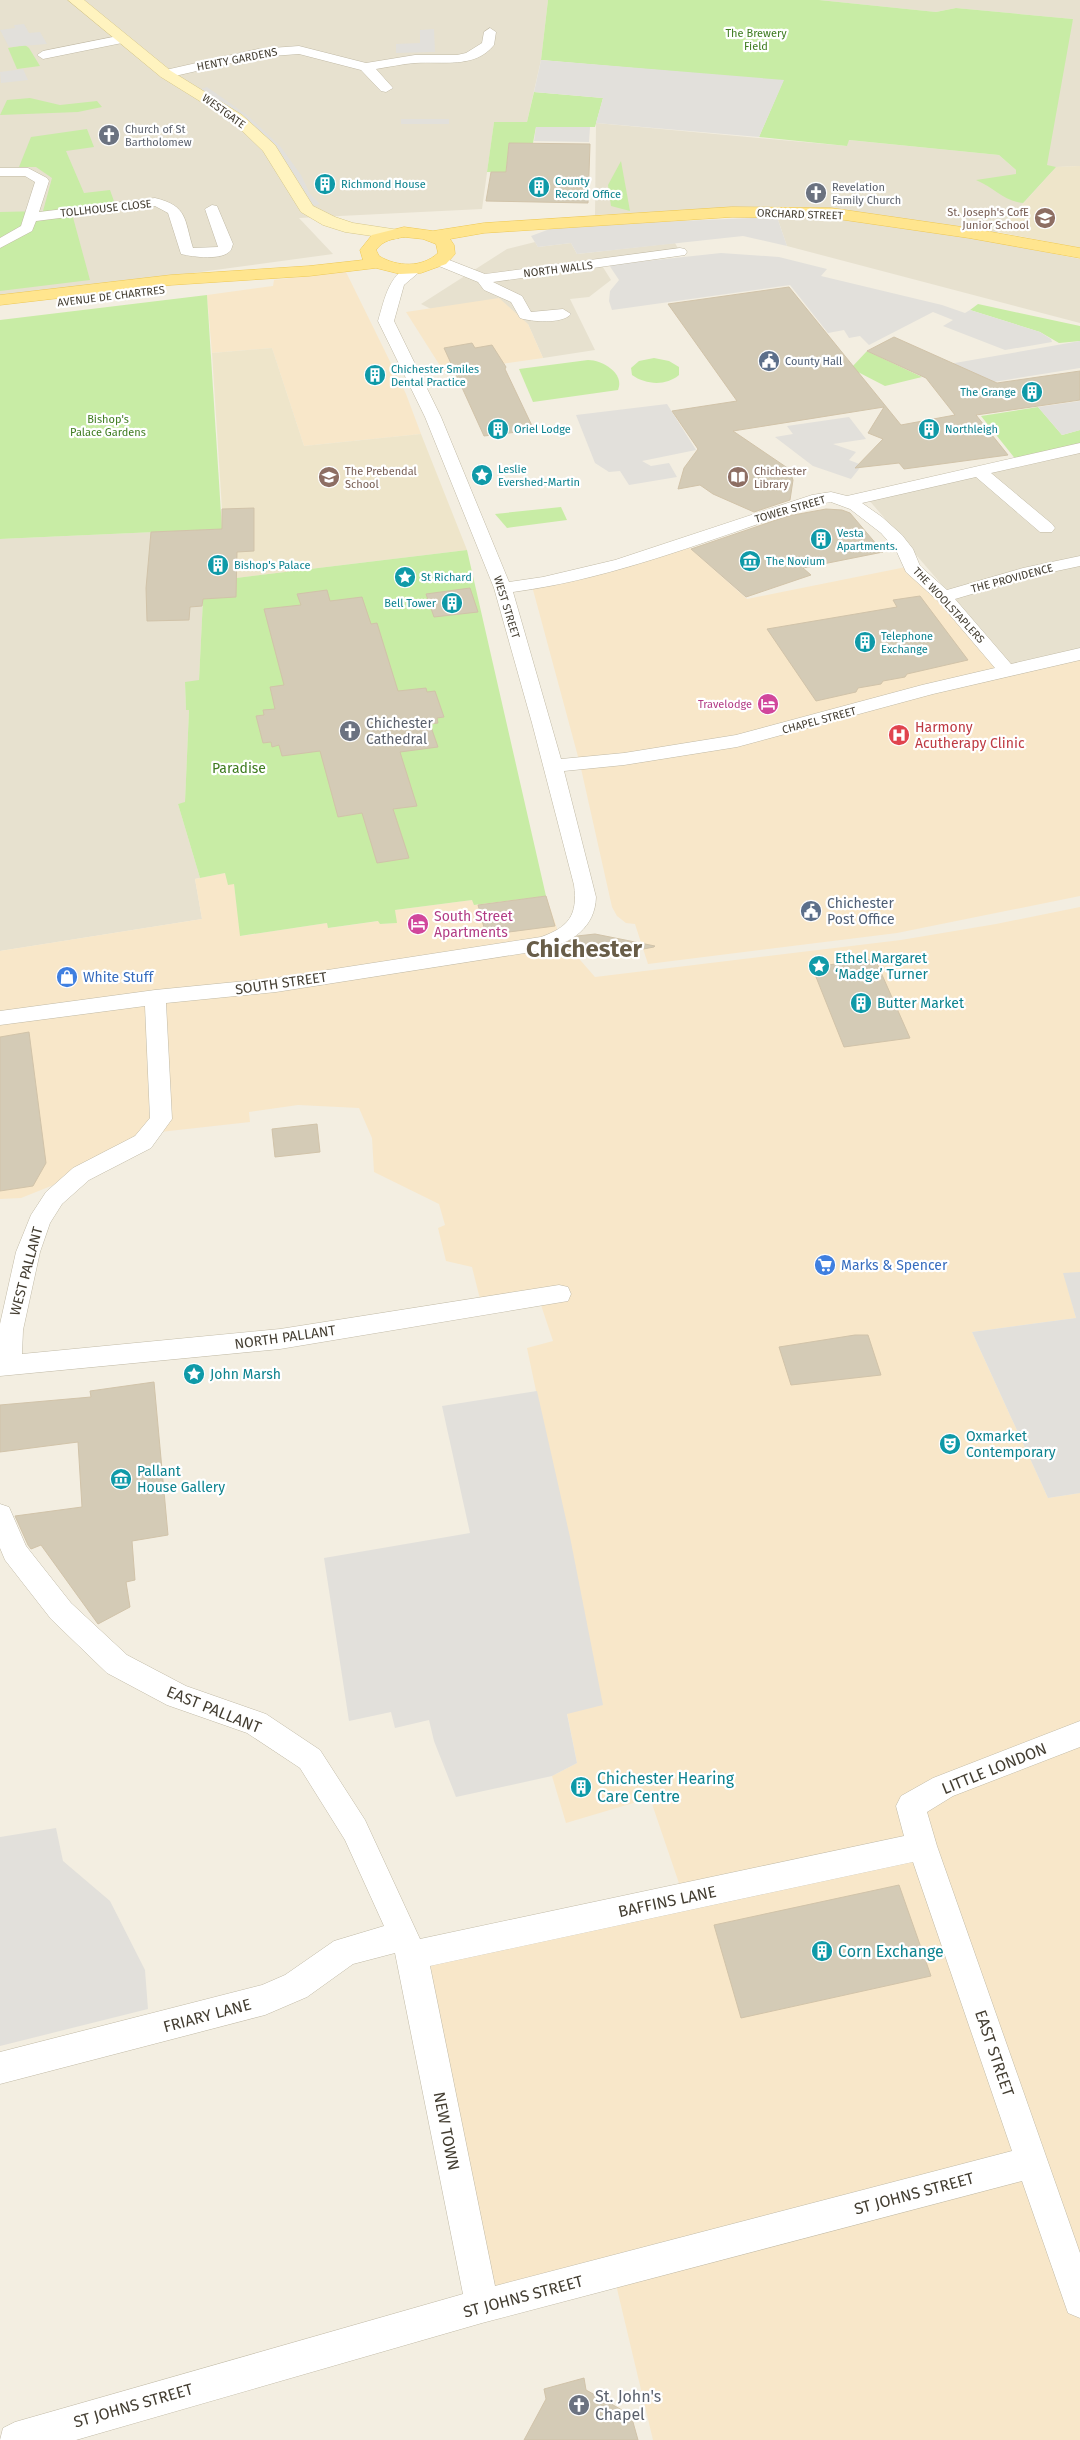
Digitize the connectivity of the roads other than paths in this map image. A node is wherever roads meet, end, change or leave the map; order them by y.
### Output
1 (74, 0) edge
2 (490, 32) dead end
3 (123, 39) junction
4 (43, 55) dead end
5 (366, 67) junction
6 (166, 74) junction
7 (386, 88) dead end
8 (0, 172) edge
9 (212, 209) dead end
10 (32, 217) junction
11 (518, 227) junction
12 (359, 230) junction
13 (394, 234) junction
14 (434, 236) junction
15 (0, 244) edge
16 (680, 252) dead end
17 (1080, 253) edge
18 (376, 256) junction
19 (444, 256) junction
20 (417, 268) junction
21 (222, 278) junction
22 (483, 279) junction
23 (397, 283) junction
24 (0, 300) edge
25 (0, 310) edge
26 (563, 314) dead end
27 (1080, 448) edge
28 (980, 472) junction
29 (847, 500) junction
30 (1046, 528) dead end
31 (1080, 560) edge
32 (503, 588) junction
33 (944, 597) junction
34 (1080, 654) edge
35 (1008, 670) junction
36 (553, 766) junction
37 (560, 937) joint
38 (155, 997) junction
39 (0, 1018) edge
40 (559, 1294) dead end
41 (4, 1366) edge
42 (0, 1515) edge
43 (1080, 1734) edge
44 (910, 1806) joint
45 (922, 1846) junction
46 (407, 1945) junction
47 (0, 2068) edge
48 (1033, 2162) junction
49 (1080, 2301) edge
50 (482, 2306) junction
51 (15, 2440) edge

1 - 3 street, WESTGATE
2 - 5 street, HENTY GARDENS
3 - 4 street
3 - 6 street, WESTGATE
5 - 6 street, HENTY GARDENS
5 - 7 street
6 - 12 street, WESTGATE
8 - 10 street
9 - 10 street, TOLLHOUSE CLOSE
10 - 15 street
11 - 14 main road, ORCHARD STREET
11 - 17 main road, ORCHARD STREET
11 - 19 main road, ORCHARD STREET
12 - 13 street, WESTGATE
12 - 18 street, WESTGATE
13 - 14 main road, ORCHARD STREET
13 - 18 main road, ORCHARD STREET
14 - 19 main road
16 - 22 street, NORTH WALLS
18 - 20 main road, ORCHARD STREET
18 - 21 main road, AVENUE DE CHARTRES
18 - 23 street
19 - 20 main road, ORCHARD STREET
19 - 22 street, NORTH WALLS
20 - 23 street
21 - 24 main road, AVENUE DE CHARTRES
21 - 25 main road, AVENUE DE CHARTRES
22 - 26 street
23 - 32 street, WEST STREET
27 - 28 street, TOWER STREET
28 - 29 street, TOWER STREET
28 - 30 street
29 - 32 street, TOWER STREET
29 - 33 street, THE WOOLSTAPLERS
31 - 33 street, THE PROVIDENCE
32 - 36 street, WEST STREET
33 - 35 street, THE WOOLSTAPLERS
34 - 35 street, CHAPEL STREET
35 - 36 street, CHAPEL STREET
36 - 37 street, WEST STREET
37 - 38 street, SOUTH STREET
38 - 39 street, SOUTH STREET
38 - 41 street, WEST PALLANT
40 - 41 street, NORTH PALLANT
42 - 46 street, EAST PALLANT
43 - 44 street, LITTLE LONDON
44 - 45 street, EAST STREET
45 - 46 street, BAFFINS LANE
45 - 48 street, EAST STREET
46 - 47 street, FRIARY LANE
46 - 50 street, NEW TOWN
48 - 49 street, EAST STREET
48 - 50 street, ST JOHNS STREET
50 - 51 street, ST JOHNS STREET

